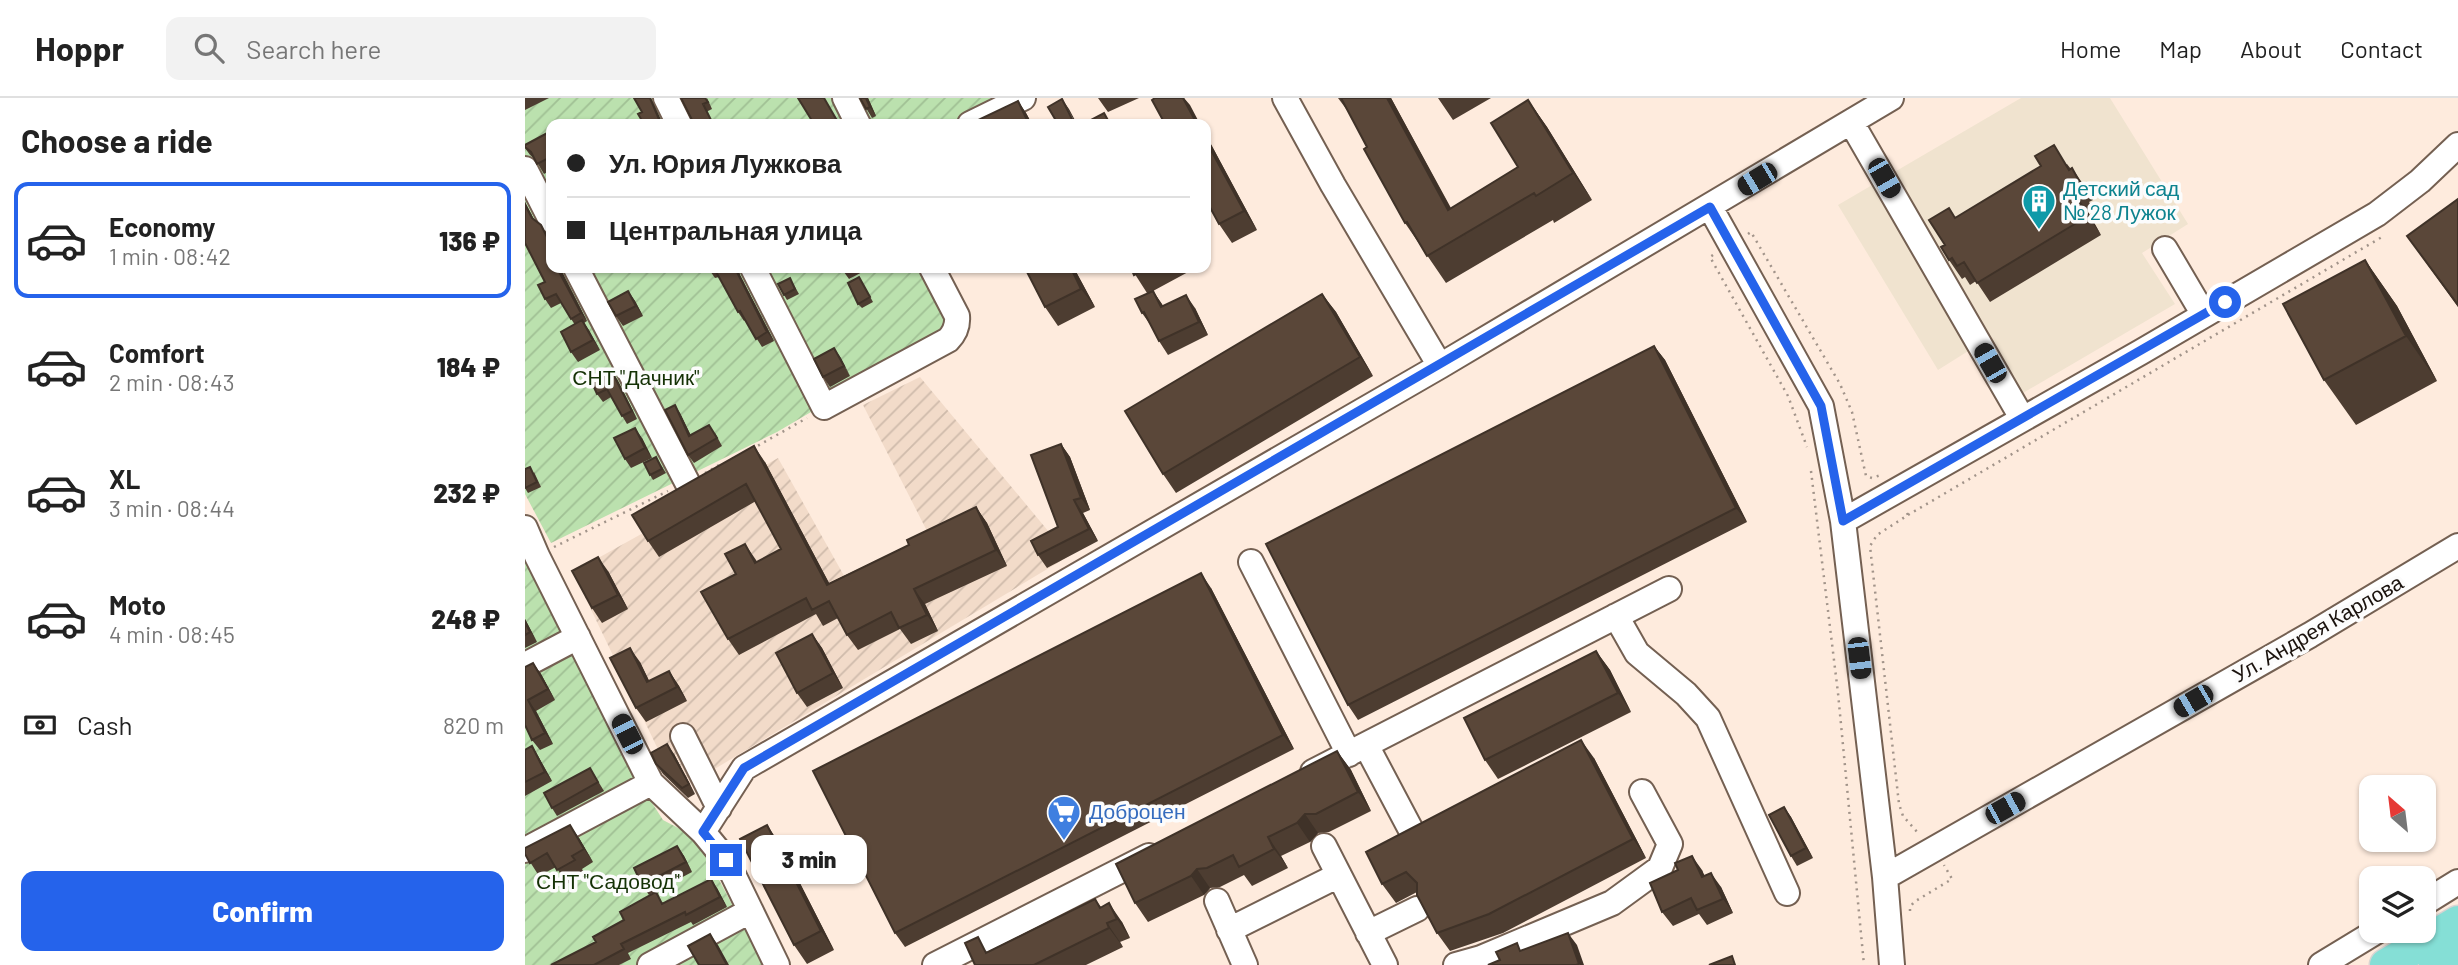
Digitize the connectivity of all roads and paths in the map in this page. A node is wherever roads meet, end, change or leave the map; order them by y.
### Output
1 (666, 98) edge
2 (845, 98) edge
3 (1023, 98) edge
4 (1285, 98) edge
5 (1891, 98) edge
6 (676, 119) edge
7 (856, 119) edge
8 (980, 119) edge
9 (1851, 122) junction
10 (2458, 145) edge
11 (525, 169) edge
12 (1710, 207) junction
13 (546, 210) edge
14 (2387, 233) dead end
15 (2165, 249) dead end
16 (579, 273) edge
17 (756, 273) edge
18 (935, 273) edge
19 (2204, 315) junction
20 (1440, 366) junction
21 (824, 407) junction
22 (2022, 418) junction
23 (748, 451) edge
24 (724, 463) edge
25 (687, 482) junction
26 (1896, 491) junction
27 (1908, 515) junction
28 (1843, 521) junction
29 (525, 528) edge
30 (2458, 546) edge
31 (537, 556) junction
32 (1251, 562) dead end
33 (1669, 589) dead end
34 (1616, 616) junction
35 (578, 637) junction
36 (525, 665) edge
37 (684, 736) dead end
38 (1358, 749) junction
39 (651, 783) junction
40 (1288, 785) edge
41 (1642, 792) dead end
42 (719, 808) junction
43 (1412, 830) edge
44 (703, 832) junction
45 (1324, 846) dead end
46 (1166, 847) edge
47 (1935, 848) junction
48 (525, 850) edge
49 (1339, 875) junction
50 (1885, 877) junction
51 (2458, 883) edge
52 (1787, 893) dead end
53 (2436, 896) edge
54 (1217, 901) dead end
55 (1417, 909) edge
56 (750, 911) junction
57 (1909, 913) dead end
58 (2458, 922) edge
59 (1229, 930) junction
60 (1368, 933) junction
61 (2359, 942) edge
62 (2458, 951) edge
63 (650, 965) edge
64 (777, 965) edge
65 (935, 965) edge
66 (1245, 965) edge
67 (1384, 965) edge
68 (1457, 965) edge
69 (1892, 965) edge
70 (2321, 965) edge
71 (2386, 965) edge
72 (2435, 965) edge

1 - 6 street
2 - 7 street
3 - 8 street
4 - 20 street
5 - 9 street
9 - 12 street
9 - 22 street
10 - 19 street
11 - 13 street
12 - 20 street
12 - 28 street
14 - 27 path
15 - 19 street
16 - 25 street
17 - 21 street
18 - 21 street
19 - 22 street
20 - 42 street
21 - 23 path
22 - 26 street
24 - 25 path
25 - 31 path
26 - 27 path
26 - 28 street
27 - 47 path
28 - 50 street
29 - 31 street
30 - 47 street, Ул. Андрея Карлова
31 - 35 street
32 - 38 street
33 - 34 street
34 - 38 street
34 - 52 street
35 - 36 street
35 - 39 street
37 - 42 street
38 - 40 street
38 - 43 street
39 - 44 street
39 - 48 street
41 - 68 street
42 - 44 street
44 - 56 street
45 - 49 street
46 - 65 street
47 - 50 street, Ул. Андрея Карлова
47 - 57 path
49 - 59 street
49 - 60 street
50 - 69 street
51 - 53 street
54 - 59 street
55 - 60 street
56 - 63 street
56 - 64 street
58 - 71 main road
59 - 66 street
60 - 67 street
61 - 70 street
62 - 72 main road

